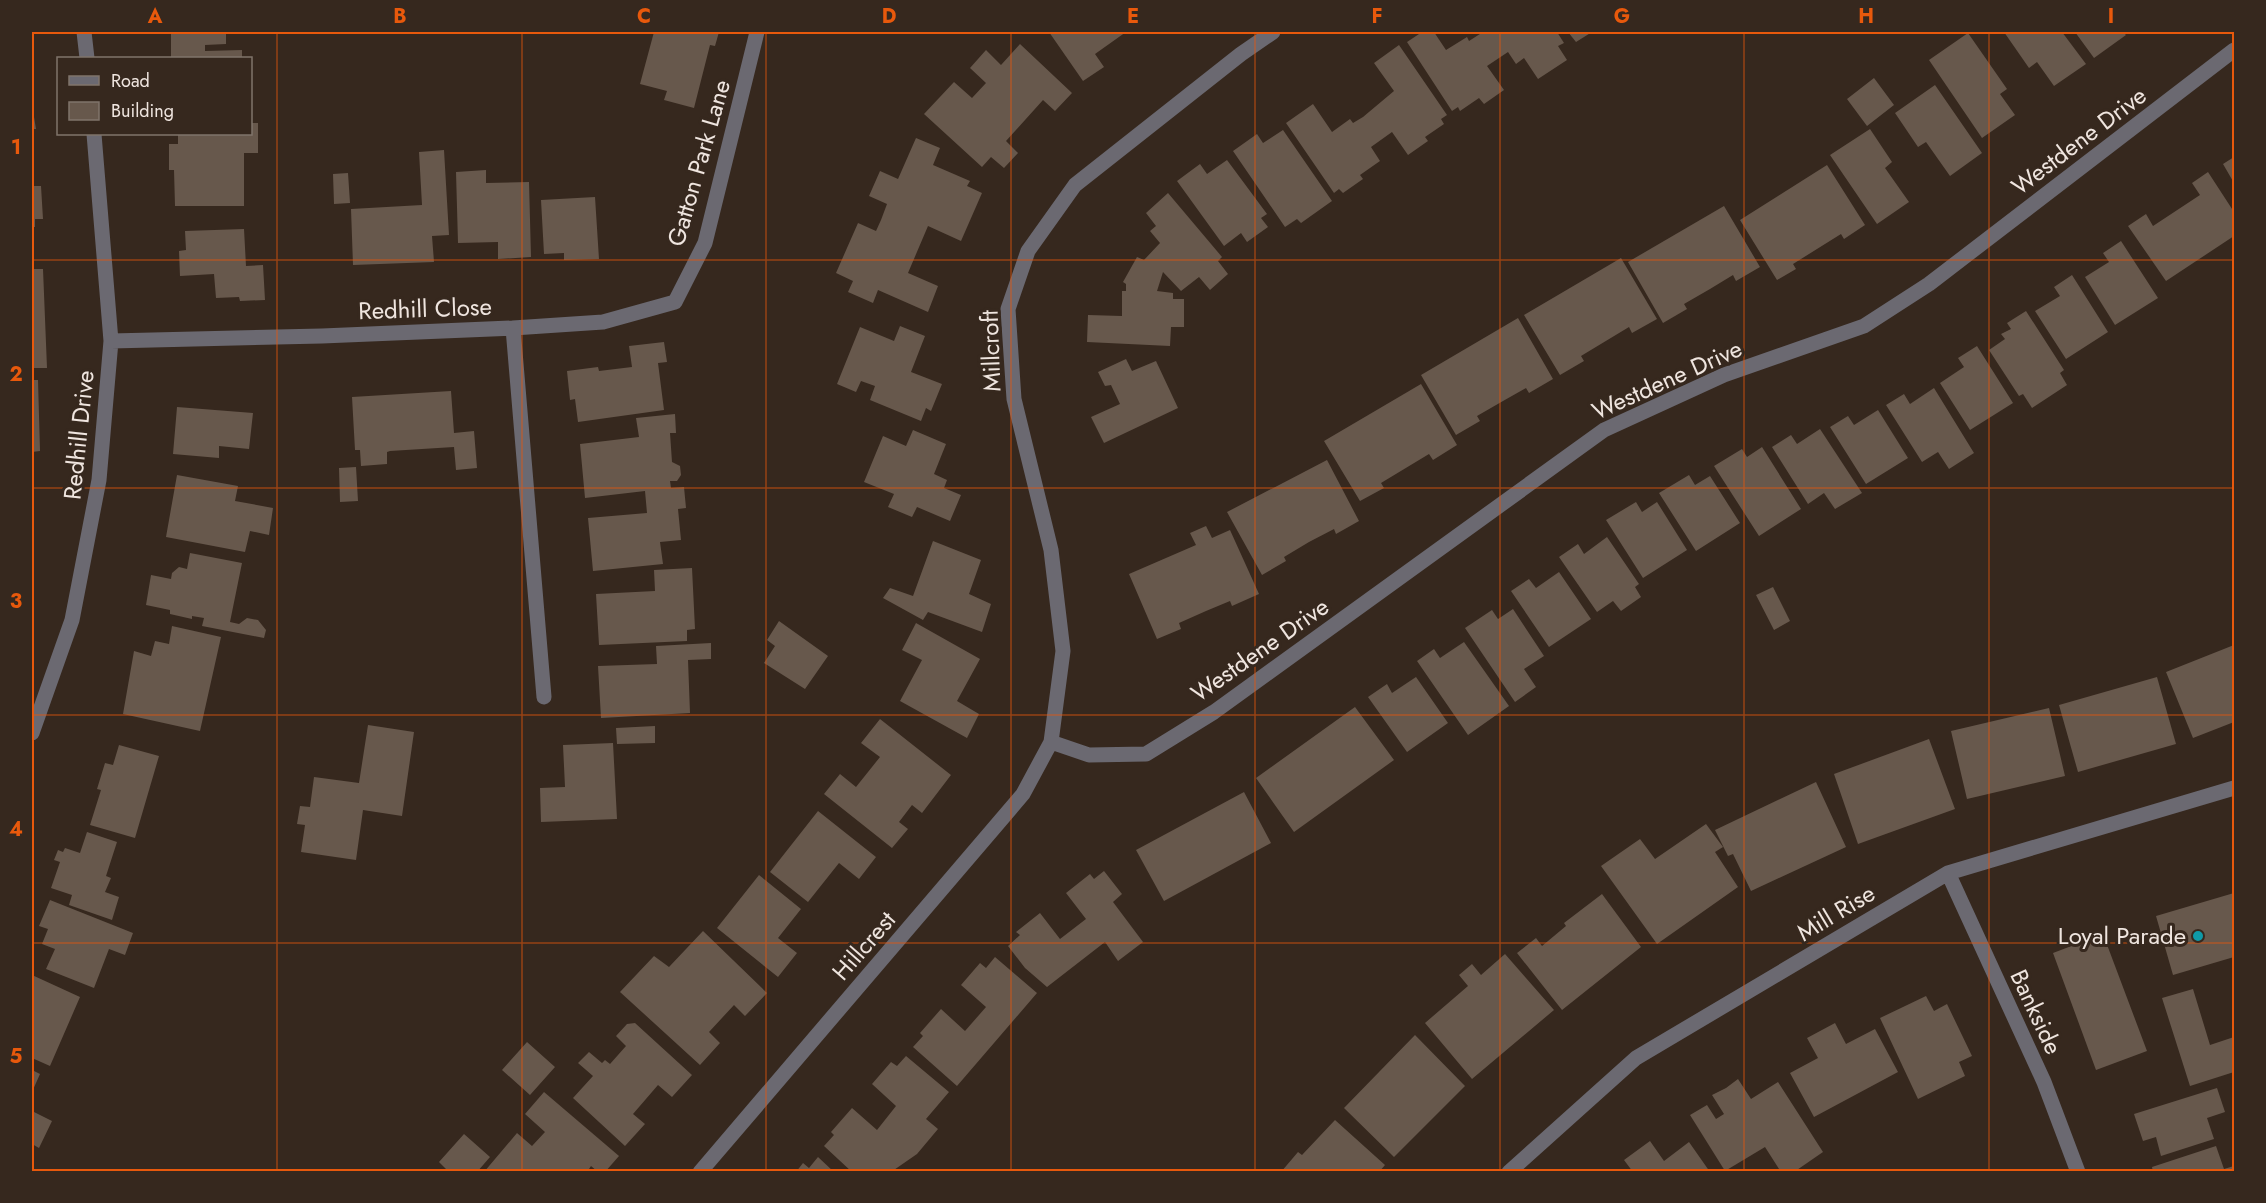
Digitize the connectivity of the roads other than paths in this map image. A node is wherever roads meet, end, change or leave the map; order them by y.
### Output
1 (84, 32) edge
2 (757, 32) edge
3 (1274, 32) edge
4 (2235, 50) edge
5 (87, 57) edge
6 (94, 135) edge
7 (513, 328) junction
8 (111, 341) junction
9 (544, 697) dead end
10 (32, 733) edge
11 (1051, 742) junction
12 (2235, 788) edge
13 (1948, 873) junction
14 (699, 1172) edge
15 (1509, 1172) edge
16 (2078, 1172) edge

1 - 5 street
2 - 7 street, Gatton Park Lane
3 - 11 street, Millcroft
4 - 11 street, Westdene Drive
6 - 8 street, Redhill Drive
7 - 8 street, Redhill Close
7 - 9 street, Redhill Close
8 - 10 street, Redhill Drive
11 - 14 street, Hillcrest
12 - 13 street, Mill Rise
13 - 15 street, Mill Rise
13 - 16 street, Bankside

